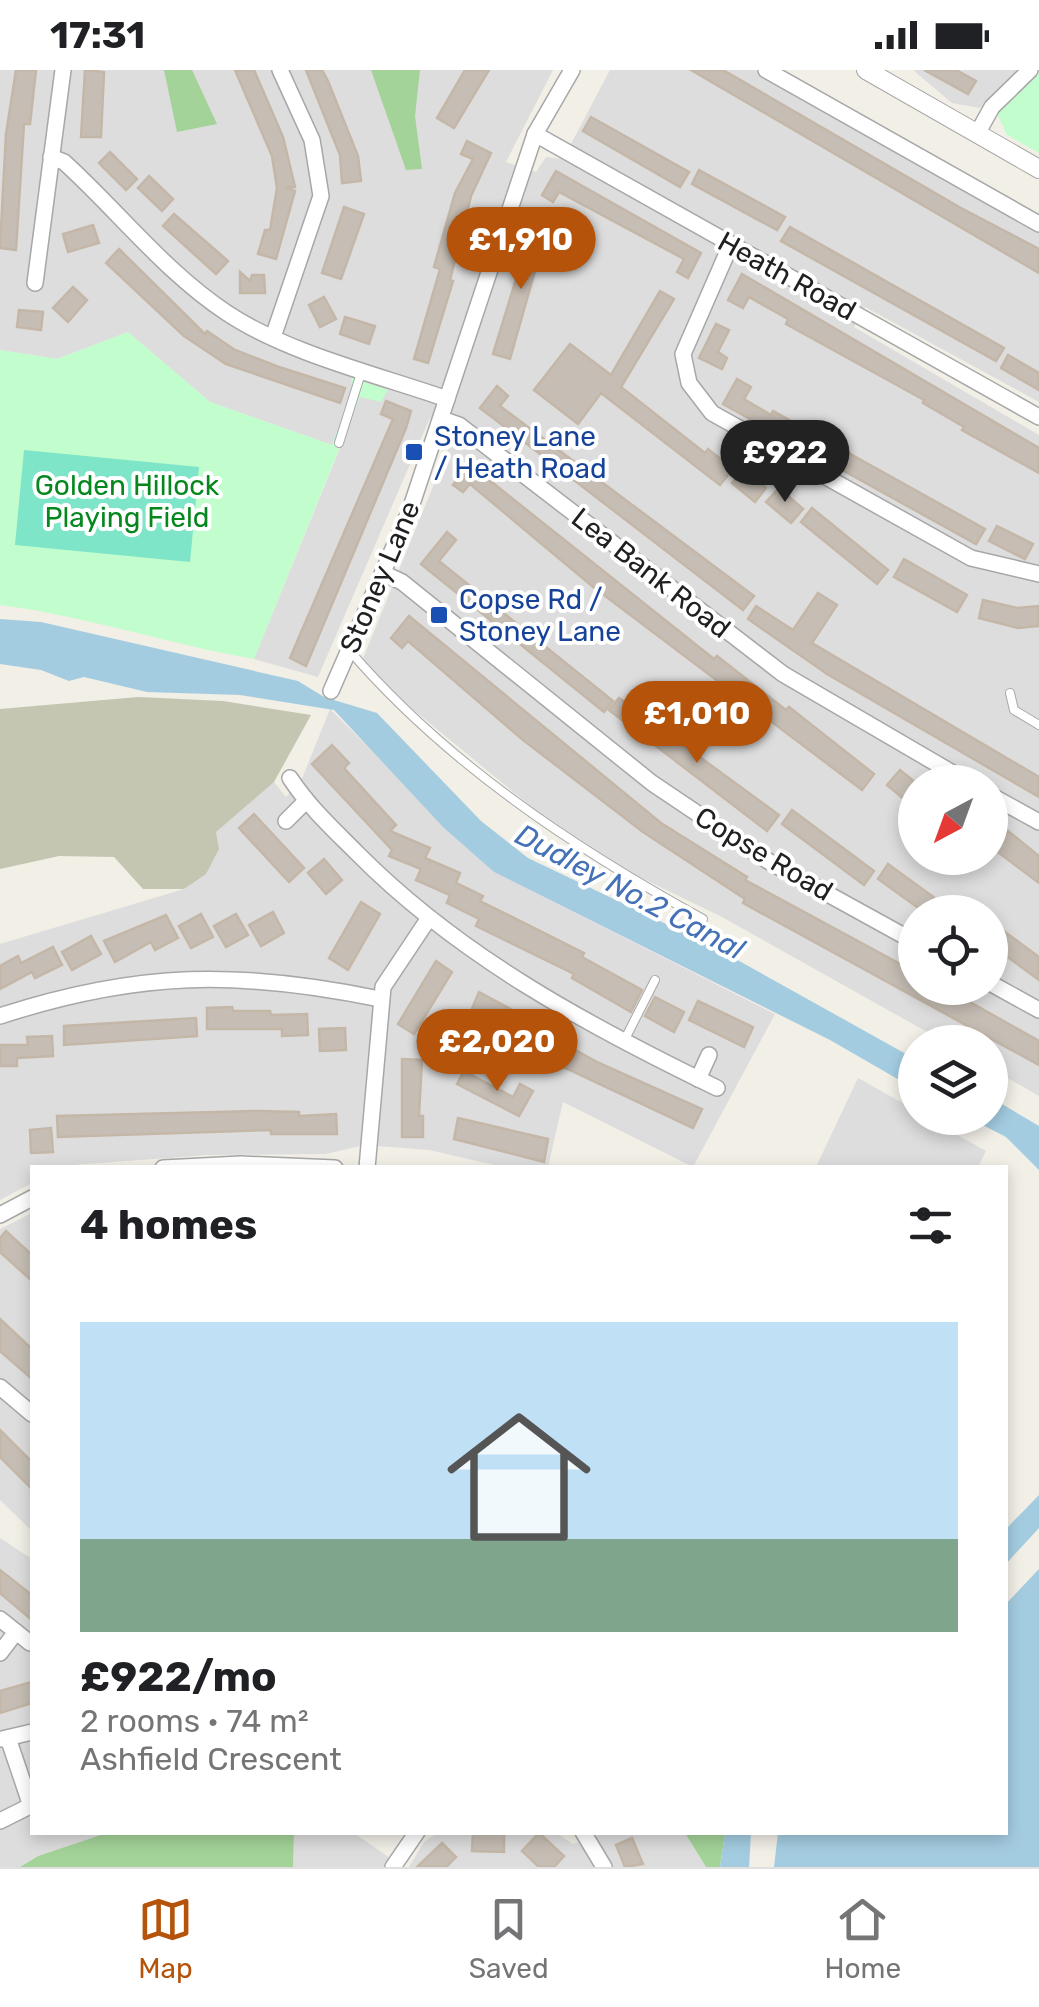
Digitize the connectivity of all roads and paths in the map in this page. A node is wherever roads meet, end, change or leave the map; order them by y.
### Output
1 (62, 70) edge
2 (280, 70) edge
3 (572, 70) edge
4 (766, 70) edge
5 (866, 70) edge
6 (1030, 70) edge
7 (888, 77) edge
8 (535, 134) junction
9 (977, 134) junction
10 (51, 158) junction
11 (1039, 169) edge
12 (1039, 224) edge
13 (731, 244) junction
14 (35, 283) dead end
15 (273, 337) junction
16 (362, 368) junction
17 (447, 399) junction
18 (1039, 417) edge
19 (442, 418) junction
20 (338, 442) dead end
21 (383, 573) junction
22 (1039, 574) edge
23 (349, 650) junction
24 (331, 691) dead end
25 (1010, 694) dead end
26 (1039, 725) edge
27 (939, 765) edge
28 (290, 778) dead end
29 (305, 802) junction
30 (1008, 804) edge
31 (286, 821) dead end
32 (1039, 822) edge
33 (429, 918) junction
34 (703, 919) dead end
35 (898, 933) edge
36 (655, 980) dead end
37 (1008, 993) edge
38 (380, 999) junction
39 (1039, 1010) edge
40 (0, 1016) edge
41 (624, 1042) junction
42 (709, 1055) dead end
43 (698, 1079) junction
44 (716, 1088) dead end
45 (367, 1165) edge
46 (30, 1199) edge
47 (0, 1215) edge
48 (0, 1386) edge
49 (30, 1412) edge
50 (0, 1619) edge
51 (16, 1632) junction
52 (30, 1643) dead end
53 (0, 1653) edge
54 (30, 1732) edge
55 (4, 1739) edge
56 (30, 1800) edge
57 (30, 1806) edge
58 (0, 1821) edge
59 (414, 1835) edge
60 (585, 1835) edge
61 (394, 1867) edge
62 (604, 1867) edge

1 - 10 street
2 - 15 street
3 - 8 street, Stoney Lane
4 - 12 street
5 - 7 street
6 - 9 street
7 - 9 street
8 - 13 street, Heath Road
8 - 17 street, Stoney Lane
9 - 11 street
10 - 14 street
10 - 15 street
13 - 18 street, Heath Road
13 - 22 street
15 - 16 street
16 - 17 street
16 - 20 lane
17 - 19 street, Stoney Lane
19 - 21 street, Stoney Lane
19 - 27 street, Lea Bank Road
21 - 23 street, Stoney Lane
21 - 35 street, Copse Road
23 - 24 street, Stoney Lane
23 - 34 lane
25 - 26 lane
28 - 29 street
29 - 31 street
29 - 33 street
30 - 32 street
33 - 38 street
33 - 41 street
36 - 41 lane
37 - 39 street
38 - 40 street
38 - 45 street
41 - 43 street
42 - 43 street
43 - 44 street
46 - 47 street
48 - 49 street
50 - 51 street
51 - 52 street
51 - 53 street
54 - 55 street
55 - 56 street
57 - 58 street
59 - 61 street
60 - 62 street

